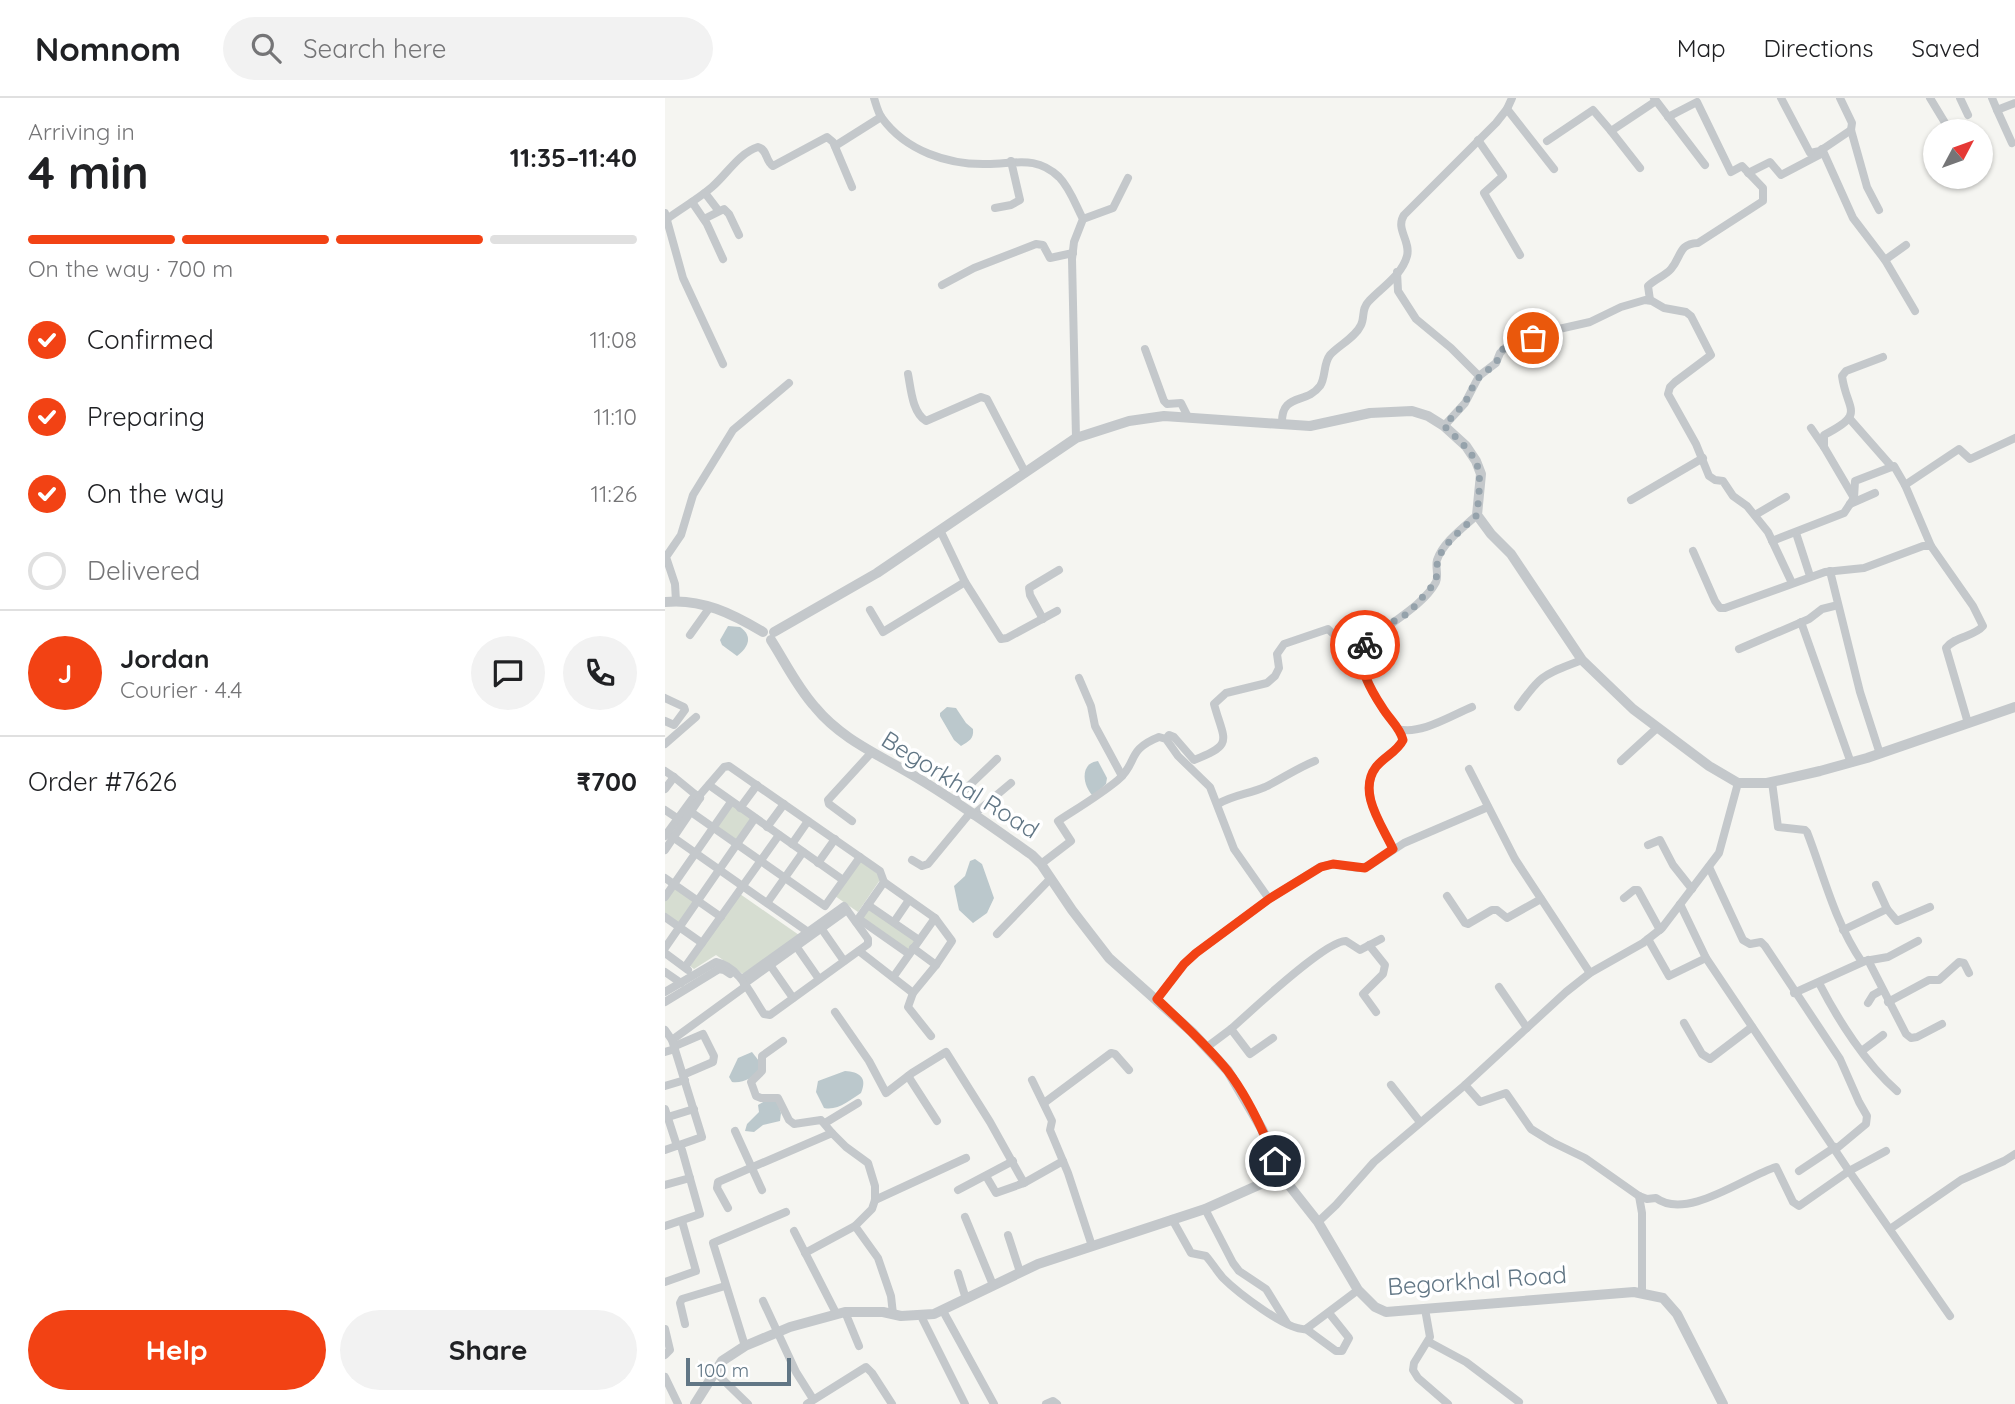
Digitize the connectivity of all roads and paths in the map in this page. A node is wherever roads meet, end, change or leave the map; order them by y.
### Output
1 (874, 98) edge
2 (1511, 98) edge
3 (1781, 98) edge
4 (1840, 98) edge
5 (1930, 98) edge
6 (1960, 98) edge
7 (1992, 98) edge
8 (1655, 99) edge
9 (2015, 103) edge
10 (1507, 108) junction
11 (1997, 110) junction
12 (1968, 115) dead end
13 (881, 117) junction
14 (1668, 117) junction
15 (1943, 119) edge
16 (1851, 130) junction
17 (1611, 131) junction
18 (1478, 140) junction
19 (1547, 141) dead end
20 (2012, 143) dead end
21 (835, 146) junction
22 (1823, 151) junction
23 (1011, 161) junction
24 (1705, 165) dead end
25 (1640, 168) dead end
26 (1554, 169) dead end
27 (1748, 173) junction
28 (1128, 178) dead end
29 (852, 187) dead end
30 (705, 193) junction
31 (692, 202) junction
32 (995, 208) dead end
33 (1879, 209) dead end
34 (718, 210) junction
35 (666, 216) edge
36 (704, 219) junction
37 (1083, 219) junction
38 (739, 235) dead end
39 (1906, 245) dead end
40 (1073, 253) junction
41 (1520, 255) dead end
42 (723, 258) dead end
43 (1885, 260) junction
44 (1397, 272) junction
45 (942, 285) dead end
46 (1650, 300) junction
47 (1915, 311) dead end
48 (1145, 349) dead end
49 (1883, 357) dead end
50 (723, 364) dead end
51 (908, 374) dead end
52 (1479, 376) junction
53 (789, 383) dead end
54 (1188, 417) junction
55 (1849, 418) junction
56 (1282, 424) junction
57 (1444, 426) junction
58 (1811, 428) dead end
59 (1076, 438) junction
60 (2015, 438) edge
61 (1824, 447) junction
62 (1703, 458) junction
63 (1892, 467) junction
64 (1025, 472) junction
65 (1905, 485) junction
66 (1875, 493) dead end
67 (1786, 497) dead end
68 (1631, 500) dead end
69 (1852, 501) junction
70 (1755, 514) junction
71 (1477, 515) junction
72 (940, 530) junction
73 (1796, 533) junction
74 (1772, 541) junction
75 (1931, 546) junction
76 (1693, 551) dead end
77 (1059, 570) dead end
78 (1830, 571) junction
79 (1810, 576) junction
80 (965, 582) junction
81 (1792, 583) junction
82 (670, 601) edge
83 (1838, 606) junction
84 (711, 607) junction
85 (870, 610) dead end
86 (1057, 611) dead end
87 (1042, 619) junction
88 (1801, 622) junction
89 (769, 634) junction
90 (690, 635) dead end
91 (1739, 649) dead end
92 (1362, 650) junction
93 (1582, 660) junction
94 (1079, 678) dead end
95 (665, 698) edge
96 (1472, 706) dead end
97 (1518, 707) dead end
98 (2015, 707) edge
99 (696, 717) dead end
100 (665, 721) edge
101 (1968, 723) junction
102 (1657, 728) junction
103 (1398, 729) junction
104 (1166, 739) junction
105 (665, 744) edge
106 (871, 753) junction
107 (1880, 754) junction
108 (997, 759) dead end
109 (1315, 761) dead end
110 (1621, 761) dead end
111 (1851, 763) junction
112 (1469, 769) dead end
113 (665, 771) edge
114 (1122, 776) junction
115 (674, 777) junction
116 (1772, 782) junction
117 (1011, 783) dead end
118 (1738, 783) junction
119 (709, 785) junction
120 (757, 785) junction
121 (665, 789) edge
122 (698, 796) junction
123 (953, 801) junction
124 (731, 802) junction
125 (784, 804) junction
126 (1218, 804) junction
127 (1488, 807) junction
128 (740, 808) junction
129 (665, 810) edge
130 (691, 812) junction
131 (971, 814) junction
132 (665, 815) edge
133 (755, 818) junction
134 (809, 821) junction
135 (852, 821) dead end
136 (679, 823) junction
137 (713, 827) junction
138 (767, 827) junction
139 (779, 835) junction
140 (835, 839) junction
141 (668, 840) edge
142 (737, 844) junction
143 (792, 844) junction
144 (1648, 845) dead end
145 (1393, 849) junction
146 (803, 852) junction
147 (694, 856) junction
148 (860, 857) junction
149 (912, 860) dead end
150 (761, 861) junction
151 (818, 863) junction
152 (1041, 864) junction
153 (1709, 867) junction
154 (717, 872) junction
155 (665, 878) edge
156 (785, 878) junction
157 (1049, 878) junction
158 (843, 880) junction
159 (884, 882) junction
160 (674, 884) junction
161 (1876, 885) dead end
162 (741, 889) junction
163 (1692, 889) junction
164 (1447, 895) dead end
165 (665, 897) edge
166 (831, 897) junction
167 (1624, 898) dead end
168 (1269, 899) junction
169 (1541, 899) junction
170 (909, 900) junction
171 (698, 901) junction
172 (767, 903) junction
173 (1680, 904) junction
174 (868, 905) junction
175 (1930, 907) dead end
176 (845, 908) junction
177 (1887, 909) junction
178 (665, 917) edge
179 (721, 917) junction
180 (935, 918) junction
181 (857, 920) junction
182 (894, 922) junction
183 (680, 928) junction
184 (821, 928) junction
185 (1660, 930) junction
186 (1843, 930) junction
187 (997, 934) dead end
188 (808, 935) junction
189 (1381, 939) dead end
190 (1648, 939) junction
191 (919, 940) junction
192 (1918, 941) dead end
193 (702, 943) junction
194 (1369, 945) junction
195 (796, 946) junction
196 (665, 951) edge
197 (859, 951) junction
198 (911, 951) junction
199 (1706, 958) junction
200 (844, 961) junction
201 (1865, 961) junction
202 (770, 965) junction
203 (936, 965) junction
204 (685, 967) junction
205 (665, 972) edge
206 (1590, 973) junction
207 (1969, 973) dead end
208 (695, 974) junction
209 (894, 976) junction
210 (819, 979) junction
211 (681, 983) junction
212 (744, 983) junction
213 (1819, 983) junction
214 (1500, 987) dead end
215 (1882, 990) junction
216 (665, 992) edge
217 (913, 993) junction
218 (1794, 993) junction
219 (793, 998) junction
220 (1157, 999) junction
221 (665, 1002) edge
222 (1888, 1002) junction
223 (1868, 1003) dead end
224 (835, 1012) dead end
225 (1376, 1012) dead end
226 (1684, 1023) dead end
227 (1942, 1024) dead end
228 (1752, 1027) junction
229 (1527, 1028) junction
230 (1231, 1029) junction
231 (665, 1030) edge
232 (1883, 1035) dead end
233 (931, 1036) dead end
234 (1273, 1038) dead end
235 (783, 1041) dead end
236 (674, 1045) junction
237 (1207, 1047) junction
238 (1863, 1050) junction
239 (665, 1052) edge
240 (1129, 1070) dead end
241 (908, 1076) junction
242 (685, 1077) junction
243 (1032, 1080) dead end
244 (1391, 1085) dead end
245 (1465, 1085) junction
246 (665, 1086) edge
247 (1897, 1091) dead end
248 (858, 1103) dead end
249 (1044, 1103) junction
250 (694, 1109) junction
251 (666, 1115) edge
252 (937, 1121) dead end
253 (1420, 1122) junction
254 (825, 1124) junction
255 (735, 1131) dead end
256 (832, 1133) junction
257 (680, 1148) junction
258 (1835, 1148) junction
259 (665, 1150) edge
260 (1886, 1151) dead end
261 (2015, 1154) edge
262 (665, 1156) edge
263 (966, 1158) dead end
264 (1013, 1161) junction
265 (1063, 1161) junction
266 (750, 1167) junction
267 (1799, 1171) dead end
268 (1849, 1171) junction
269 (1281, 1175) junction
270 (986, 1176) junction
271 (690, 1178) junction
272 (1024, 1183) junction
273 (665, 1185) edge
274 (762, 1190) dead end
275 (958, 1190) dead end
276 (1639, 1196) junction
277 (875, 1200) junction
278 (727, 1208) dead end
279 (1205, 1209) junction
280 (786, 1212) dead end
281 (965, 1217) dead end
282 (1172, 1219) junction
283 (682, 1221) junction
284 (1318, 1222) junction
285 (665, 1226) edge
286 (855, 1226) junction
287 (1890, 1229) junction
288 (794, 1231) dead end
289 (1008, 1235) dead end
290 (1092, 1246) junction
291 (805, 1253) junction
292 (1020, 1272) junction
293 (958, 1273) dead end
294 (665, 1281) edge
295 (993, 1285) junction
296 (725, 1286) junction
297 (1359, 1290) junction
298 (1641, 1293) junction
299 (966, 1299) junction
300 (763, 1301) dead end
301 (1425, 1309) junction
302 (943, 1311) junction
303 (840, 1312) junction
304 (1329, 1313) junction
305 (893, 1314) junction
306 (1951, 1315) dead end
307 (921, 1316) junction
308 (685, 1324) dead end
309 (1288, 1325) junction
310 (665, 1329) edge
311 (1306, 1329) junction
312 (777, 1332) junction
313 (1429, 1342) junction
314 (745, 1346) junction
315 (859, 1346) dead end
316 (665, 1354) edge
317 (714, 1371) junction
318 (665, 1377) edge
319 (810, 1401) edge
320 (1519, 1402) edge
321 (678, 1404) edge
322 (695, 1404) edge
323 (748, 1404) edge
324 (892, 1404) edge
325 (965, 1404) edge
326 (994, 1404) edge
327 (1046, 1404) edge
328 (1057, 1404) edge
329 (1447, 1404) edge
330 (1723, 1404) edge

1 - 13 street
2 - 10 street
3 - 22 street
4 - 16 street
5 - 15 street
6 - 12 street
7 - 11 street
8 - 14 street
8 - 17 street
9 - 11 street
10 - 18 street
10 - 26 street
11 - 20 street
13 - 21 street
13 - 23 street
14 - 24 street
14 - 27 street
16 - 22 street
16 - 33 street
17 - 19 street
17 - 25 street
18 - 41 street
18 - 44 street
21 - 29 street
21 - 30 street
22 - 27 street
22 - 43 street
23 - 32 street
23 - 37 street
27 - 46 street
28 - 37 street
30 - 31 street
30 - 34 street
31 - 35 street
31 - 36 street
34 - 36 street
34 - 38 street
35 - 50 street
36 - 42 street
37 - 40 street
39 - 43 street
40 - 45 street
40 - 59 street
43 - 47 street
44 - 52 street
44 - 56 street
46 - 52 street
46 - 62 street
48 - 54 street
49 - 55 street
51 - 64 street
52 - 57 street
53 - 82 street
54 - 56 street
54 - 59 street
55 - 61 street
55 - 63 street
56 - 57 street
57 - 71 street
58 - 61 street
59 - 64 street
60 - 65 street
61 - 69 street
62 - 68 street
62 - 70 street
63 - 65 street
63 - 69 street
64 - 72 street
65 - 75 street
66 - 69 street
67 - 70 street
69 - 73 street
70 - 74 street
71 - 92 street
71 - 93 street
72 - 80 street
72 - 89 street
73 - 74 street
73 - 79 street
74 - 81 street
75 - 78 street
75 - 101 street
76 - 81 street
77 - 87 street
78 - 79 street
78 - 83 street
79 - 81 street
80 - 85 street
80 - 87 street
82 - 84 street
83 - 88 street
83 - 107 street
84 - 89 street
84 - 90 street
86 - 87 street
88 - 91 street
88 - 111 street
89 - 106 street, Begorkhal Road
92 - 103 street
92 - 104 street
93 - 97 street
93 - 102 street
94 - 114 street
95 - 100 street
96 - 103 street
98 - 101 street
99 - 105 street
101 - 107 street
102 - 110 street
102 - 118 street
103 - 145 street
104 - 114 street
104 - 126 street
106 - 123 street, Begorkhal Road
106 - 135 street
107 - 111 street
108 - 123 street
109 - 126 street
111 - 116 street
112 - 127 street
113 - 115 street
114 - 152 street
115 - 121 street
115 - 122 street
116 - 118 street
116 - 186 street
117 - 131 street
118 - 153 street
119 - 120 street
119 - 122 street
119 - 124 street
120 - 125 street
120 - 128 street
122 - 130 street
122 - 136 street
123 - 131 street, Begorkhal Road
124 - 128 street
124 - 137 street
125 - 134 street
125 - 138 street
126 - 168 street
127 - 145 street
127 - 169 street
128 - 133 street
129 - 136 street
130 - 136 street
130 - 137 street
131 - 149 street
131 - 152 street, Begorkhal Road
132 - 136 street
133 - 138 street
133 - 142 street
134 - 140 street
134 - 143 street
136 - 141 street
137 - 142 street
137 - 147 street
138 - 139 street
139 - 143 street
139 - 150 street
140 - 148 street
140 - 151 street
141 - 147 street
142 - 150 street
142 - 154 street
143 - 146 street
144 - 163 street
145 - 168 street
146 - 151 street
146 - 156 street
147 - 154 street
147 - 160 street
148 - 158 street
148 - 159 street
150 - 156 street
150 - 162 street
151 - 158 street
152 - 157 street, Begorkhal Road
153 - 163 street
153 - 218 street
154 - 162 street
154 - 171 street
155 - 160 street
156 - 166 street
156 - 172 street
157 - 187 street
157 - 220 street, Begorkhal Road
158 - 166 street
159 - 170 street
159 - 174 street
160 - 165 street
160 - 171 street
161 - 177 street
162 - 172 street
162 - 179 street
162 - 188 street
163 - 173 street
164 - 169 street
166 - 176 street
167 - 185 street
168 - 220 street
169 - 206 street
170 - 180 street
170 - 182 street
171 - 179 street
171 - 183 street
172 - 188 street
173 - 185 street
173 - 199 street
174 - 181 street
174 - 182 street
175 - 177 street
176 - 181 street
176 - 184 street
176 - 188 street
177 - 186 street
178 - 183 street
179 - 193 street
180 - 191 street
180 - 203 street
181 - 197 street
181 - 198 street
182 - 191 street
183 - 193 street
183 - 196 street
184 - 188 street
184 - 200 street
185 - 190 street
186 - 201 street
188 - 195 street
188 - 212 street
189 - 194 street
190 - 199 street
190 - 206 street
191 - 198 street
192 - 201 street
193 - 204 street
194 - 225 street
194 - 230 street
195 - 202 street
195 - 210 street
196 - 204 street
197 - 200 street
197 - 209 street
198 - 203 street
198 - 209 street
199 - 228 street
200 - 210 street
201 - 213 street
201 - 215 street
202 - 212 street
202 - 219 street
203 - 217 street
204 - 208 street
205 - 211 street
206 - 229 street
207 - 222 street
208 - 211 street
208 - 212 street
209 - 217 street
210 - 219 street
211 - 216 street
212 - 219 street
212 - 221 street
212 - 236 street
213 - 218 street
213 - 238 street
214 - 229 street
215 - 222 street
215 - 223 street
217 - 233 street
218 - 258 street
220 - 237 street, Begorkhal Road
222 - 227 street
224 - 241 street
226 - 228 street
228 - 258 street
229 - 245 street
230 - 234 street
230 - 237 street
231 - 236 street
232 - 238 street
235 - 254 street
236 - 239 street
236 - 242 street
236 - 242 street
237 - 269 street, Begorkhal Road
238 - 247 street
240 - 249 street
241 - 252 street
241 - 264 street
242 - 246 street
242 - 250 street
243 - 249 street
244 - 253 street
245 - 253 street
245 - 276 street
248 - 254 street
249 - 265 street
250 - 251 street
250 - 257 street
251 - 257 street
253 - 284 street
254 - 256 street
255 - 266 street
256 - 266 street
256 - 277 street
257 - 259 street
257 - 262 street
257 - 271 street
258 - 267 street
258 - 268 street
260 - 268 street
261 - 287 street
263 - 277 street
264 - 270 street
264 - 272 street
265 - 272 street
265 - 290 street
266 - 274 street
266 - 278 street
268 - 276 street
268 - 287 street
269 - 279 street
269 - 284 street, Begorkhal Road
270 - 272 street
270 - 275 street
271 - 273 street
271 - 283 street
276 - 298 street
277 - 286 street
279 - 282 street
279 - 309 street
280 - 296 street
281 - 295 street
282 - 290 street
282 - 309 street
283 - 285 street
283 - 294 street
284 - 297 street, Begorkhal Road
286 - 291 street
286 - 305 street
287 - 306 street
288 - 291 street
289 - 292 street
290 - 292 street
291 - 303 street
292 - 295 street
293 - 299 street
295 - 299 street
296 - 308 street
296 - 314 street
297 - 301 street, Begorkhal Road
297 - 304 street
298 - 301 street, Begorkhal Road
298 - 330 street, Begorkhal Road
299 - 302 street
300 - 312 street
301 - 313 street
302 - 307 street
302 - 326 street
303 - 305 street
303 - 312 street
303 - 315 street
304 - 311 street
304 - 311 street
305 - 307 street
307 - 325 street
309 - 311 street
310 - 316 street
312 - 314 street
312 - 319 street
313 - 320 street
313 - 329 street
314 - 317 street
317 - 322 street
317 - 323 street
318 - 321 street
319 - 324 street
327 - 328 street

